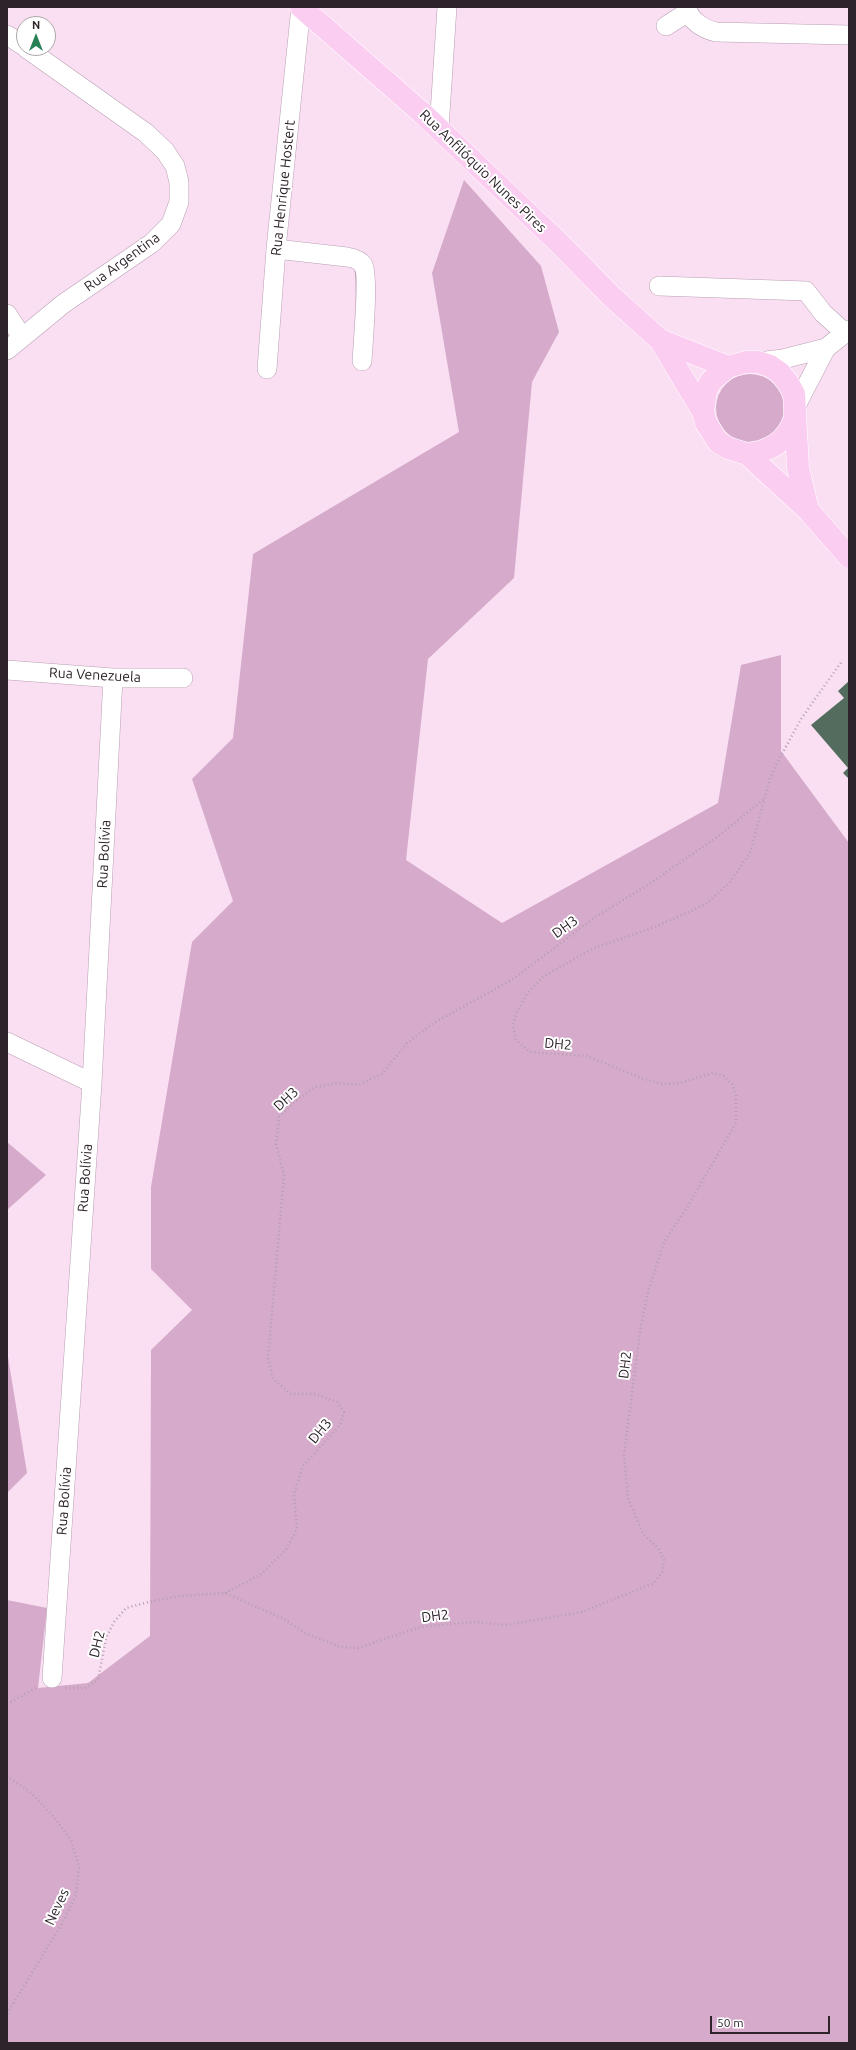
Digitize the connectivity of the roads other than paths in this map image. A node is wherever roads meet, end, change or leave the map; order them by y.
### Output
1 (301, 7) edge
2 (447, 7) edge
3 (688, 9) edge
4 (666, 26) dead end
5 (7, 35) edge
6 (849, 35) edge
7 (16, 41) edge
8 (38, 56) edge
9 (439, 129) junction
10 (276, 249) junction
11 (660, 286) dead end
12 (7, 314) edge
13 (847, 331) edge
14 (22, 338) junction
15 (660, 340) junction
16 (826, 348) junction
17 (7, 350) edge
18 (362, 361) dead end
19 (758, 362) junction
20 (728, 367) junction
21 (266, 369) dead end
22 (703, 412) junction
23 (795, 412) junction
24 (747, 454) junction
25 (808, 510) junction
26 (849, 557) edge
27 (7, 670) edge
28 (113, 678) junction
29 (183, 678) dead end
30 (7, 1042) edge
31 (92, 1083) junction
32 (52, 1678) road end

1 - 9 main road, Rua Anfilóquio Nunes Pires
1 - 10 street, Rua Henrique Hostert
2 - 9 street
3 - 4 street
3 - 6 street
5 - 7 street, Rua Argentina
8 - 14 street, Rua Argentina
9 - 15 main road, Rua Anfilóquio Nunes Pires
10 - 18 street
10 - 21 street, Rua Henrique Hostert
11 - 13 street
12 - 14 street
13 - 16 street
14 - 17 street, Rua Argentina
15 - 20 main road, Rua Anfilóquio Nunes Pires
15 - 22 main road, Rua Anfilóquio Nunes Pires
16 - 19 street
16 - 23 street
19 - 20 main road
19 - 23 main road, Rua Anfilóquio Nunes Pires
20 - 22 main road
22 - 24 main road, Rua Anfilóquio Nunes Pires
23 - 24 main road
23 - 25 main road, Rua Anfilóquio Nunes Pires
24 - 25 main road, Rua Anfilóquio Nunes Pires
25 - 26 main road, Rua Anfilóquio Nunes Pires
27 - 28 street, Rua Venezuela
28 - 29 street, Rua Venezuela
28 - 31 street, Rua Bolívia
30 - 31 street
31 - 32 street, Rua Bolívia

